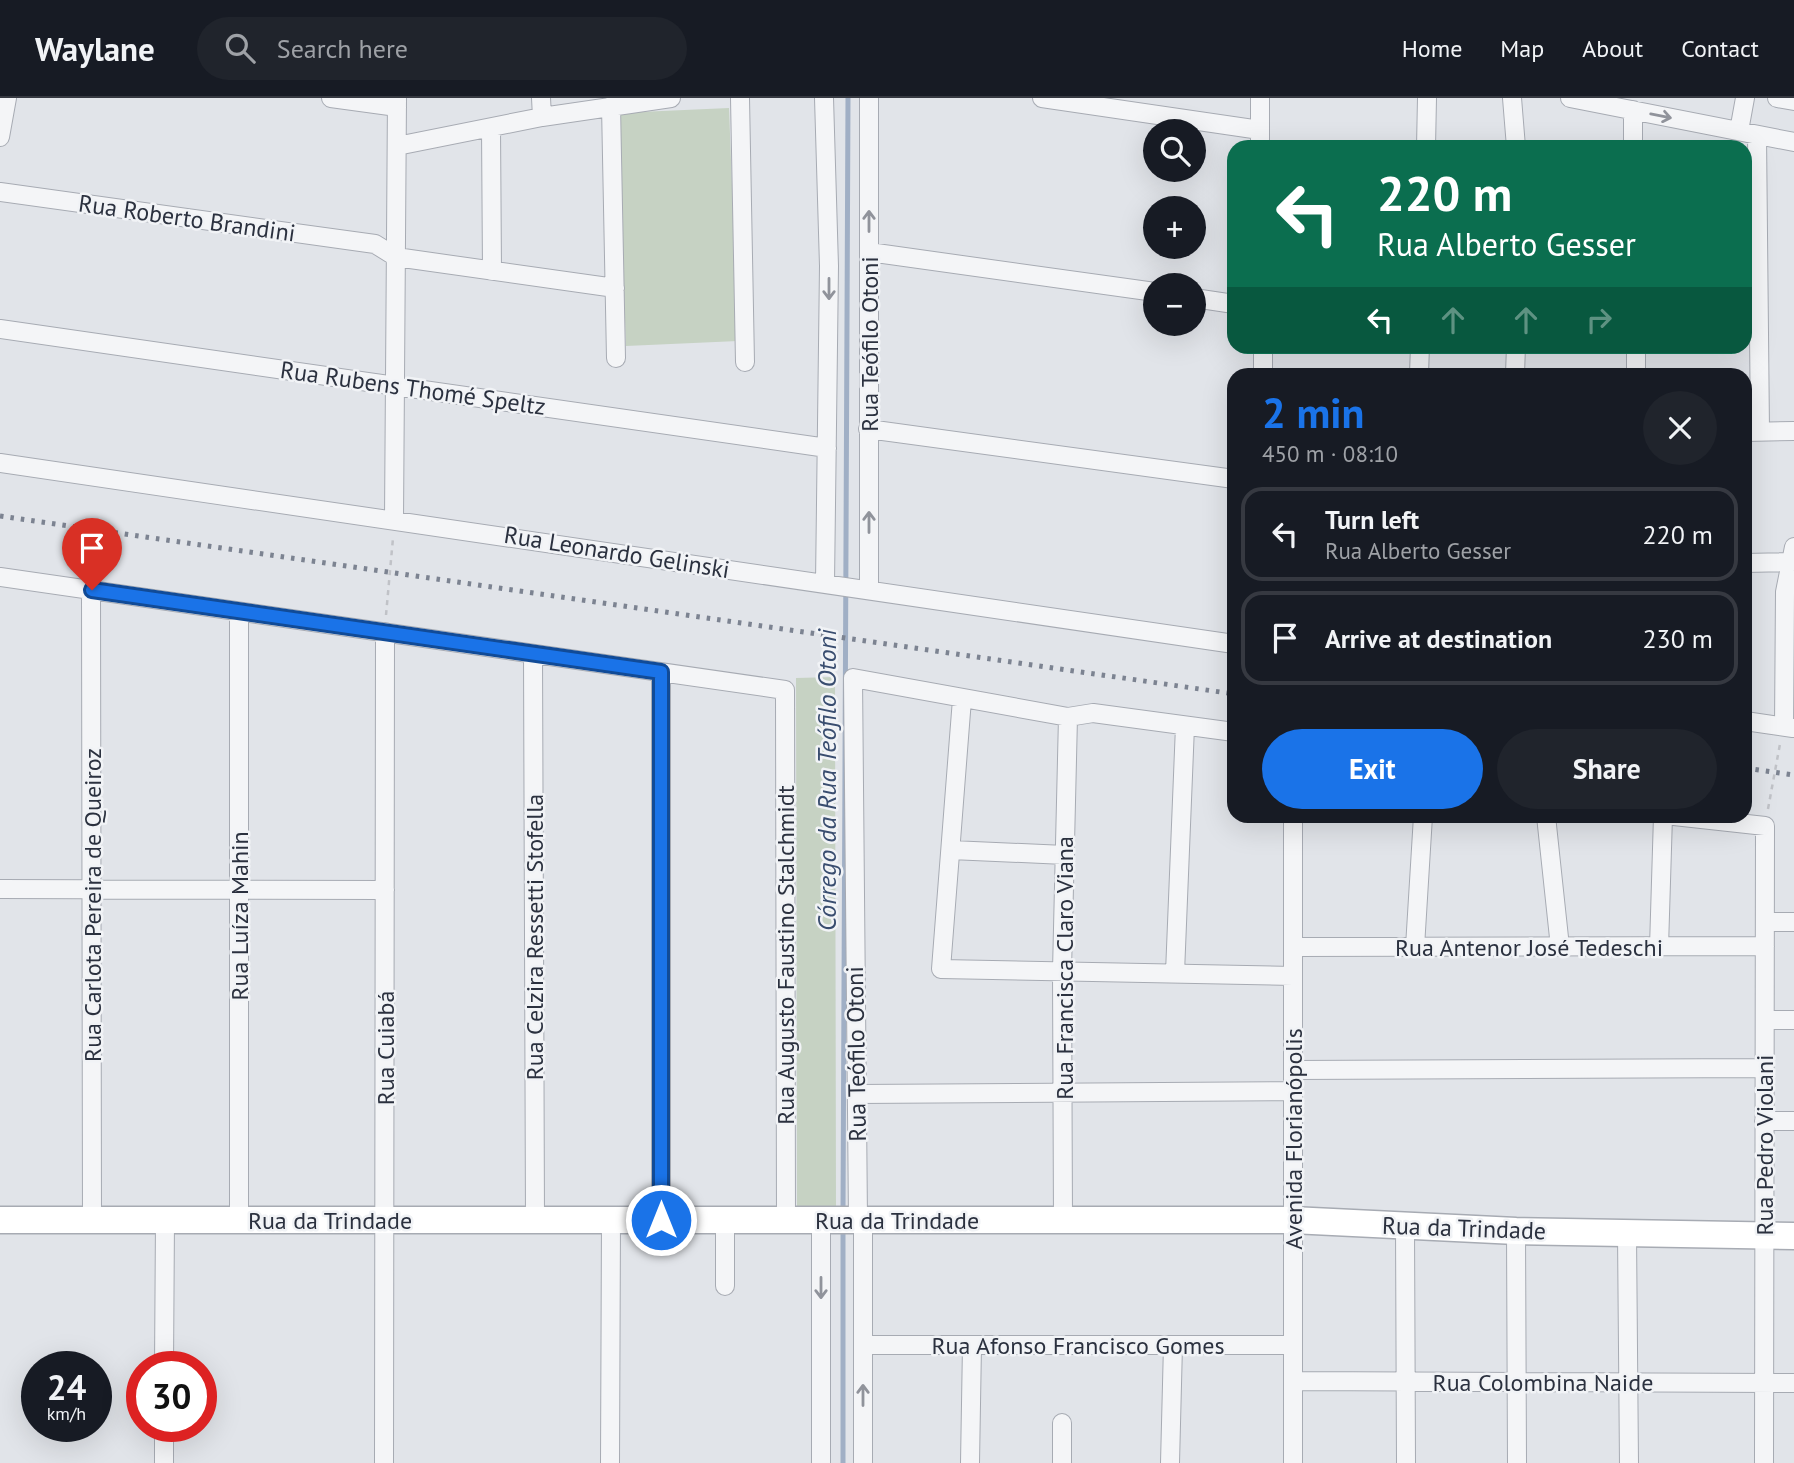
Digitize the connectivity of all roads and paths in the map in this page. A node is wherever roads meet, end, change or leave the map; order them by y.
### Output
1 (7, 98) edge
2 (331, 98) edge
3 (541, 98) edge
4 (671, 98) edge
5 (740, 98) edge
6 (824, 98) edge
7 (869, 98) edge
8 (1042, 98) edge
9 (1260, 98) edge
10 (1427, 98) edge
11 (1512, 98) edge
12 (1570, 98) edge
13 (1745, 98) edge
14 (1777, 98) edge
15 (1794, 101) edge
16 (397, 103) edge
17 (611, 106) junction
18 (1633, 110) junction
19 (542, 117) junction
20 (491, 128) junction
21 (1739, 131) junction
22 (1757, 135) junction
23 (0, 137) edge
24 (1260, 139) edge
25 (1426, 140) edge
26 (1515, 140) edge
27 (1633, 140) edge
28 (1794, 142) edge
29 (397, 146) junction
30 (0, 192) edge
31 (396, 224) junction
32 (375, 244) junction
33 (869, 252) junction
34 (396, 257) junction
35 (492, 271) junction
36 (615, 288) junction
37 (1143, 290) edge
38 (1206, 300) edge
39 (1227, 303) edge
40 (0, 329) edge
41 (616, 358) dead end
42 (745, 362) dead end
43 (395, 385) junction
44 (869, 429) junction
45 (1794, 431) edge
46 (1752, 432) edge
47 (827, 448) junction
48 (0, 463) edge
49 (1227, 479) edge
50 (394, 519) junction
51 (1792, 554) edge
52 (1752, 562) edge
53 (0, 577) edge
54 (830, 584) junction
55 (865, 589) junction
56 (92, 590) junction
57 (239, 611) junction
58 (385, 632) junction
59 (1227, 643) edge
60 (533, 654) junction
61 (661, 672) junction
62 (962, 699) junction
63 (1068, 717) junction
64 (1752, 721) edge
65 (1185, 726) junction
66 (1789, 727) edge
67 (1227, 731) edge
68 (1293, 823) edge
69 (1423, 823) edge
70 (1547, 823) edge
71 (1663, 823) edge
72 (1738, 823) edge
73 (1765, 826) junction
74 (951, 850) junction
75 (1065, 855) junction
76 (0, 889) edge
77 (92, 889) junction
78 (239, 889) junction
79 (385, 890) junction
80 (1765, 922) junction
81 (1794, 922) edge
82 (1765, 946) junction
83 (1293, 947) junction
84 (1415, 947) junction
85 (1560, 947) junction
86 (1659, 947) junction
87 (1062, 971) junction
88 (1175, 973) junction
89 (1293, 976) junction
90 (1765, 1020) junction
91 (1794, 1020) edge
92 (1765, 1068) junction
93 (1293, 1070) junction
94 (1293, 1091) junction
95 (1063, 1093) junction
96 (857, 1094) junction
97 (1765, 1121) junction
98 (1794, 1121) edge
99 (0, 1220) edge
100 (92, 1220) junction
101 (164, 1220) junction
102 (239, 1220) junction
103 (384, 1220) junction
104 (535, 1220) junction
105 (611, 1220) junction
106 (661, 1220) junction
107 (725, 1220) junction
108 (786, 1220) junction
109 (821, 1220) junction
110 (860, 1220) junction
111 (1063, 1220) junction
112 (1292, 1220) junction
113 (1405, 1226) junction
114 (1516, 1231) junction
115 (1627, 1234) junction
116 (1764, 1236) junction
117 (1794, 1236) edge
118 (725, 1286) dead end
119 (863, 1345) junction
120 (972, 1345) junction
121 (1173, 1345) junction
122 (1293, 1345) junction
123 (164, 1351) edge
124 (1293, 1381) junction
125 (1406, 1381) junction
126 (1517, 1382) junction
127 (1628, 1382) junction
128 (1764, 1383) junction
129 (1794, 1383) edge
130 (1062, 1423) dead end
131 (164, 1442) edge
132 (164, 1463) edge
133 (384, 1463) edge
134 (610, 1463) edge
135 (821, 1463) edge
136 (863, 1463) edge
137 (970, 1463) edge
138 (1062, 1463) edge
139 (1170, 1463) edge
140 (1293, 1463) edge
141 (1406, 1463) edge
142 (1517, 1463) edge
143 (1629, 1463) edge
144 (1763, 1463) edge

1 - 23 street
2 - 16 street
3 - 19 street
4 - 17 street
5 - 42 street
6 -> 47 street, Rua Teófilo Otoni
33 -> 7 street, Rua Teófilo Otoni
8 - 24 street
9 - 24 street
10 - 25 street
11 - 26 street
12 - 18 street
13 - 21 street
14 - 15 street
16 - 29 street
17 - 19 street
17 - 36 street
18 -> 21 street
18 - 27 street
19 - 20 street
20 - 29 street
20 - 35 street
21 - 22 street
22 - 28 street
22 - 46 street
29 - 31 street
30 - 32 street, Rua Roberto Brandini
31 - 32 street
31 - 34 street
32 - 34 street, Rua Roberto Brandini
33 - 37 street
33 - 44 street, Rua Teófilo Otoni
34 - 35 street, Rua Roberto Brandini
34 - 43 street
35 - 36 street, Rua Roberto Brandini
36 - 41 street
38 - 39 street
40 - 43 street, Rua Rubens Thomé Speltz
43 - 47 street, Rua Rubens Thomé Speltz
43 - 50 street
44 - 49 street
55 -> 44 street, Rua Teófilo Otoni
45 - 46 street
47 - 54 street, Rua Teófilo Otoni
48 - 50 street, Rua Leonardo Gelinski
50 - 54 street, Rua Leonardo Gelinski
50 - 58 path
51 - 52 street
51 - 66 street
53 - 56 street
54 - 55 street, Rua Leonardo Gelinski
55 - 59 street, Rua Leonardo Gelinski
56 - 57 street
56 - 77 street, Rua Carlota Pereira de Queiroz
57 - 58 street
57 - 78 street, Rua Luíza Mahin
58 - 60 street
58 - 79 street, Rua Cuiabá
60 - 61 street
60 - 104 street, Rua Celzira Ressetti Stofella
61 - 106 street
61 - 108 street, Rua Augusto Faustino Stalchmidt
62 - 63 street
62 - 74 street
62 - 96 street, Rua Teófilo Otoni
63 - 65 street
63 - 75 street, Rua Francisca Claro Viana
64 - 66 street
65 - 67 street
65 - 88 street
66 - 73 path
68 - 83 street, Avenida Florianópolis
69 - 84 street
70 - 85 street
71 - 86 street
72 - 73 street
73 - 80 street, Rua Pedro Violani
74 - 75 street
74 - 87 street
75 - 87 street, Rua Francisca Claro Viana
76 - 77 street
77 - 78 street
77 - 100 street, Rua Carlota Pereira de Queiroz
78 - 79 street
78 - 102 street, Rua Luíza Mahin
79 - 103 street, Rua Cuiabá
80 - 81 street
80 - 82 street, Rua Pedro Violani
82 - 86 street, Rua Antenor José Tedeschi
82 - 90 street, Rua Pedro Violani
83 - 84 street, Rua Antenor José Tedeschi
83 - 89 street, Avenida Florianópolis
84 - 85 street, Rua Antenor José Tedeschi
85 - 86 street, Rua Antenor José Tedeschi
87 - 88 street
87 - 95 street, Rua Francisca Claro Viana
88 - 89 street
89 - 93 street, Avenida Florianópolis
90 - 91 street
90 - 92 street, Rua Pedro Violani
92 - 93 street
92 - 97 street, Rua Pedro Violani
93 - 94 street, Avenida Florianópolis
94 - 95 street
94 - 112 street, Avenida Florianópolis
95 - 96 street
95 - 111 street, Rua Francisca Claro Viana
96 - 110 street, Rua Teófilo Otoni
97 - 98 street
97 - 116 street, Rua Pedro Violani
99 - 100 main road, Rua da Trindade
100 - 101 main road, Rua da Trindade
101 - 102 main road, Rua da Trindade
101 - 123 street
102 - 103 main road, Rua da Trindade
103 - 104 main road, Rua da Trindade
103 - 133 street, Rua Cuiabá
104 - 105 main road, Rua da Trindade
105 - 106 main road, Rua da Trindade
105 - 134 street
106 - 107 main road, Rua da Trindade
107 - 108 main road, Rua da Trindade
107 - 118 street
108 - 109 main road, Rua da Trindade
109 - 110 main road, Rua da Trindade
109 -> 135 street
110 - 111 main road, Rua da Trindade
110 - 119 street, Rua Teófilo Otoni
111 - 112 main road, Rua da Trindade
112 - 113 main road, Rua da Trindade
112 - 122 street, Avenida Florianópolis
113 - 114 main road, Rua da Trindade
113 - 125 street
114 - 115 main road, Rua da Trindade
114 - 126 street
115 - 116 main road, Rua da Trindade
115 - 127 street
116 - 117 main road, Rua da Trindade
116 - 128 street, Rua Pedro Violani
119 - 120 street, Rua Afonso Francisco Gomes
136 -> 119 street, Rua Teófilo Otoni
120 - 121 street, Rua Afonso Francisco Gomes
120 - 137 street
121 - 122 street, Rua Afonso Francisco Gomes
121 - 139 street
122 - 124 street, Avenida Florianópolis
124 - 125 street, Rua Colombina Naide
124 - 140 street, Avenida Florianópolis
125 - 126 street, Rua Colombina Naide
125 - 141 street
126 - 127 street, Rua Colombina Naide
126 - 142 street
127 - 128 street, Rua Colombina Naide
127 - 143 street
128 - 129 street, Rua Colombina Naide
128 - 144 street, Rua Pedro Violani
130 - 138 street
131 - 132 street

